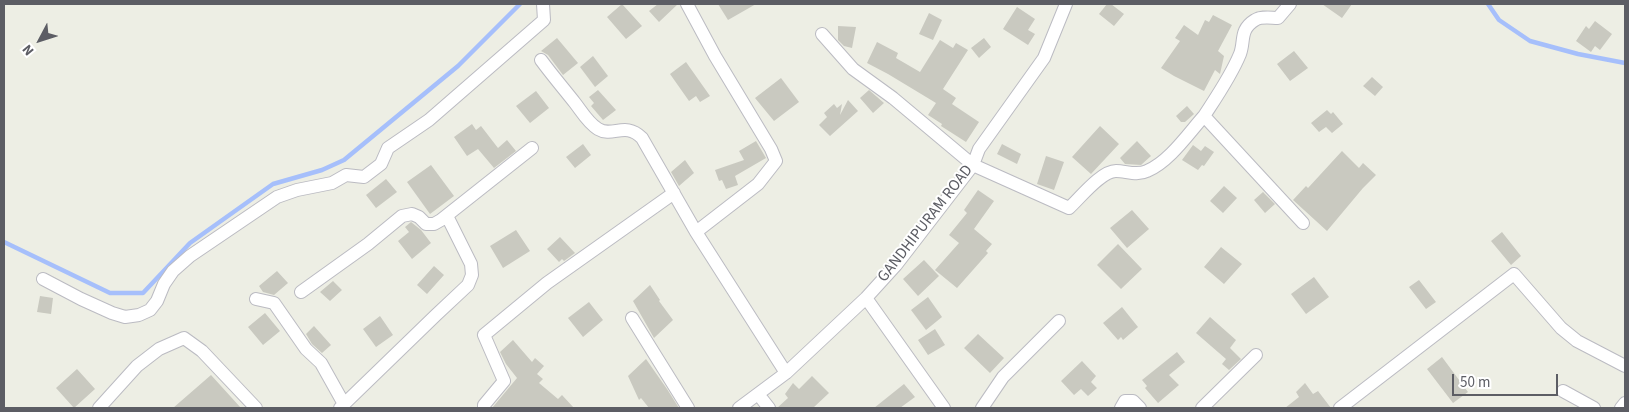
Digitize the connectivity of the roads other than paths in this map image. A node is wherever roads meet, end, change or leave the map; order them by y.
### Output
1 (543, 4) edge
2 (687, 4) edge
3 (1066, 4) edge
4 (1290, 4) edge
5 (822, 34) dead end
6 (541, 60) dead end
7 (1204, 116) junction
8 (532, 148) dead end
9 (973, 165) junction
10 (674, 193) junction
11 (447, 216) junction
12 (1303, 223) dead end
13 (696, 232) junction
14 (43, 279) dead end
15 (301, 292) dead end
16 (866, 298) junction
17 (256, 299) dead end
18 (632, 318) dead end
19 (1059, 321) dead end
20 (1256, 355) dead end
21 (1625, 366) edge
22 (786, 373) junction
23 (1563, 391) dead end
24 (758, 394) junction
25 (1625, 403) edge
26 (342, 406) edge
27 (99, 408) edge
28 (256, 408) edge
29 (484, 408) edge
30 (688, 408) edge
31 (739, 408) edge
32 (769, 408) edge
33 (944, 408) edge
34 (982, 408) edge
35 (1121, 408) edge
36 (1140, 408) edge
37 (1202, 408) edge
38 (1340, 408) edge
39 (1594, 408) edge
40 (1621, 408) edge

1 - 14 street
2 - 13 street
3 - 9 street, GANDHIPURAM ROAD
4 - 7 street
5 - 9 street
6 - 10 street
7 - 9 street
7 - 12 street
8 - 11 street
9 - 16 street, GANDHIPURAM ROAD
10 - 13 street
10 - 29 street
11 - 15 street
11 - 26 street
13 - 22 street
16 - 22 street, GANDHIPURAM ROAD
16 - 33 street
17 - 26 street
18 - 30 street
19 - 34 street
20 - 37 street
21 - 38 street
22 - 24 street, GANDHIPURAM ROAD
23 - 39 street
24 - 31 street, GANDHIPURAM ROAD
24 - 32 street
25 - 40 street
27 - 28 street
35 - 36 street

